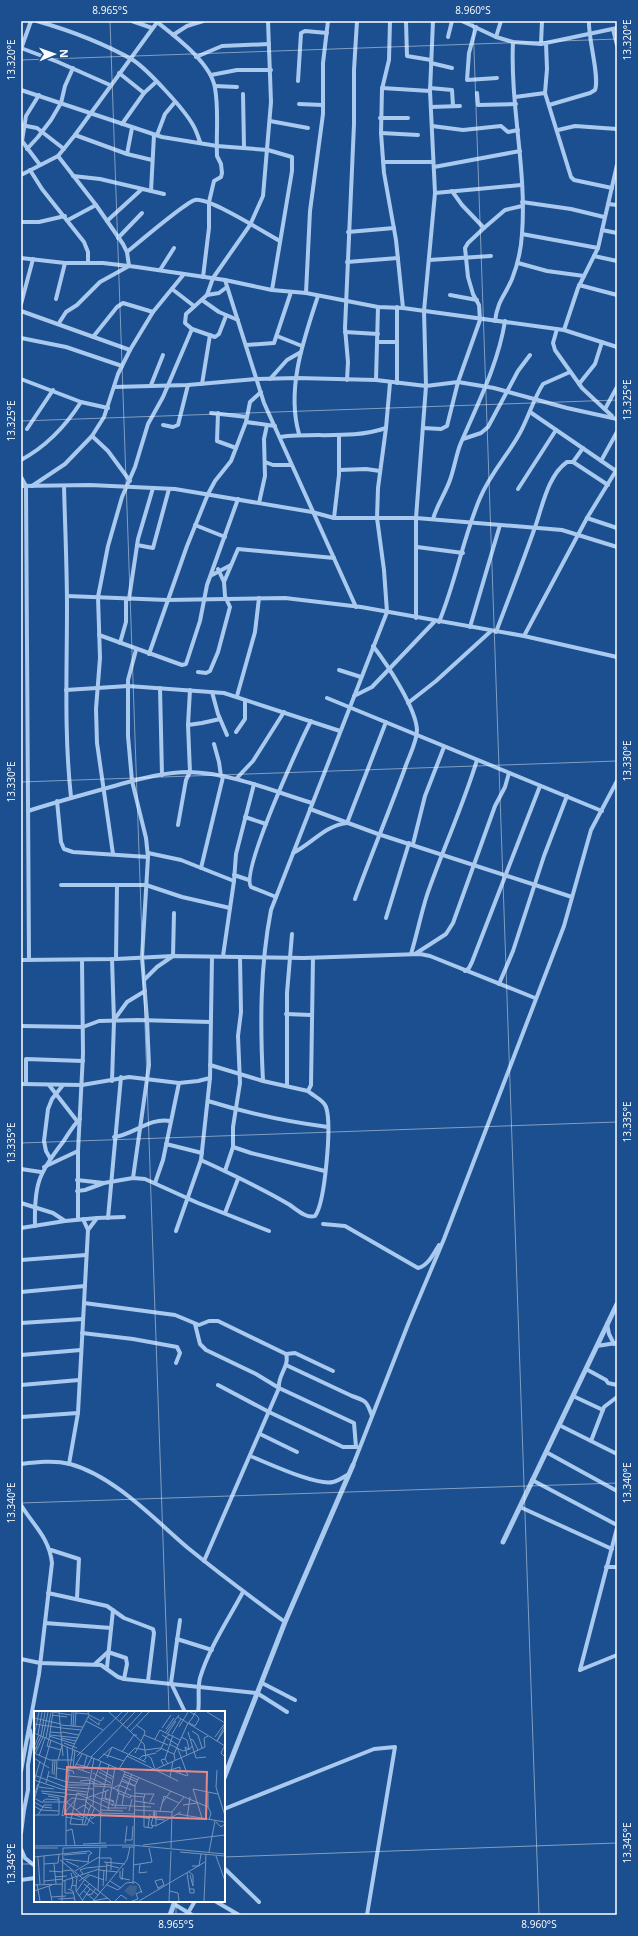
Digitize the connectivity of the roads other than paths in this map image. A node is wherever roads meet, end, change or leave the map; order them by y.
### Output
1 (31, 21) edge
2 (37, 21) edge
3 (132, 21) edge
4 (202, 21) edge
5 (268, 21) edge
6 (328, 21) edge
7 (357, 21) edge
8 (390, 21) edge
9 (406, 21) edge
10 (433, 21) edge
11 (452, 21) edge
12 (462, 21) edge
13 (501, 21) edge
14 (542, 21) edge
15 (589, 21) edge
16 (157, 22) edge
17 (476, 27) junction
18 (152, 28) junction
19 (615, 28) edge
20 (327, 33) junction
21 (588, 33) junction
22 (173, 35) junction
23 (448, 37) dead end
24 (496, 37) junction
25 (513, 42) junction
26 (543, 43) junction
27 (269, 44) junction
28 (617, 45) edge
29 (21, 48) edge
30 (196, 56) junction
31 (129, 59) junction
32 (431, 62) junction
33 (73, 68) junction
34 (452, 68) dead end
35 (270, 70) junction
36 (119, 72) junction
37 (210, 75) junction
38 (497, 78) dead end
39 (298, 81) dead end
40 (156, 82) junction
41 (110, 85) junction
42 (215, 86) junction
43 (237, 87) dead end
44 (382, 88) junction
45 (21, 90) edge
46 (430, 90) junction
47 (476, 93) dead end
48 (545, 93) junction
49 (144, 94) junction
50 (243, 94) dead end
51 (39, 95) junction
52 (515, 97) junction
53 (175, 102) junction
54 (60, 103) junction
55 (299, 104) dead end
56 (516, 104) junction
57 (323, 105) junction
58 (549, 105) junction
59 (453, 106) junction
60 (460, 106) dead end
61 (431, 107) junction
62 (90, 113) junction
63 (380, 118) junction
64 (408, 118) dead end
65 (270, 121) junction
66 (122, 124) junction
67 (23, 125) edge
68 (432, 126) junction
69 (132, 128) junction
70 (308, 128) dead end
71 (617, 129) edge
72 (518, 130) junction
73 (558, 130) junction
74 (42, 132) junction
75 (381, 134) junction
76 (75, 135) junction
77 (156, 135) junction
78 (418, 135) dead end
79 (200, 142) junction
80 (217, 146) junction
81 (244, 147) junction
82 (27, 149) junction
83 (64, 149) junction
84 (268, 150) junction
85 (520, 151) junction
86 (127, 154) junction
87 (58, 156) junction
88 (152, 160) junction
89 (383, 162) junction
90 (433, 162) junction
91 (40, 165) junction
92 (617, 165) edge
93 (434, 168) junction
94 (30, 170) junction
95 (21, 175) edge
96 (73, 176) junction
97 (521, 185) junction
98 (612, 188) junction
99 (142, 189) junction
100 (151, 191) junction
101 (452, 191) junction
102 (164, 194) dead end
103 (435, 194) junction
104 (209, 202) junction
105 (522, 204) junction
106 (608, 204) junction
107 (96, 205) junction
108 (617, 205) edge
109 (142, 214) dead end
110 (65, 216) junction
111 (604, 217) junction
112 (68, 220) junction
113 (107, 221) junction
114 (21, 222) edge
115 (250, 225) junction
116 (394, 228) junction
117 (484, 228) junction
118 (602, 230) junction
119 (348, 232) junction
120 (617, 233) edge
121 (522, 234) junction
122 (118, 238) junction
123 (280, 241) junction
124 (174, 248) dead end
125 (598, 248) junction
126 (127, 252) junction
127 (491, 256) dead end
128 (594, 256) junction
129 (21, 258) edge
130 (398, 258) junction
131 (465, 258) junction
132 (33, 259) junction
133 (429, 260) junction
134 (617, 261) edge
135 (347, 262) junction
136 (65, 263) junction
137 (88, 263) junction
138 (518, 263) junction
139 (129, 266) junction
140 (160, 270) junction
141 (184, 274) junction
142 (584, 276) junction
143 (203, 277) junction
144 (213, 278) junction
145 (225, 280) junction
146 (580, 285) junction
147 (227, 287) junction
148 (172, 289) junction
149 (272, 290) junction
150 (291, 292) junction
151 (306, 293) junction
152 (617, 294) edge
153 (207, 295) junction
154 (318, 296) junction
155 (450, 296) dead end
156 (56, 299) dead end
157 (202, 300) junction
158 (477, 300) junction
159 (346, 301) junction
160 (21, 304) edge
161 (194, 306) junction
162 (378, 307) junction
163 (397, 307) junction
164 (403, 308) junction
165 (21, 311) edge
166 (424, 311) junction
167 (153, 312) junction
168 (226, 316) junction
169 (238, 320) junction
170 (480, 320) junction
171 (495, 320) junction
172 (505, 321) junction
173 (59, 323) junction
174 (192, 329) junction
175 (557, 329) junction
176 (564, 330) junction
177 (345, 332) junction
178 (378, 334) junction
179 (210, 335) junction
180 (277, 336) junction
181 (93, 337) junction
182 (21, 338) edge
183 (377, 342) junction
184 (396, 342) junction
185 (602, 342) junction
186 (246, 346) junction
187 (302, 346) junction
188 (617, 347) edge
189 (130, 350) junction
190 (301, 352) junction
191 (163, 355) dead end
192 (530, 355) dead end
193 (122, 366) junction
194 (570, 372) junction
195 (270, 378) junction
196 (297, 378) junction
197 (21, 379) edge
198 (257, 379) junction
199 (347, 380) junction
200 (376, 380) junction
201 (458, 382) junction
202 (390, 383) junction
203 (398, 383) junction
204 (202, 384) junction
205 (579, 384) junction
206 (151, 385) junction
207 (188, 385) junction
208 (168, 386) junction
209 (426, 386) junction
210 (485, 386) junction
211 (617, 386) edge
212 (114, 387) junction
213 (53, 390) junction
214 (508, 391) junction
215 (261, 392) junction
216 (536, 400) junction
217 (81, 402) junction
218 (108, 408) junction
219 (605, 410) junction
220 (530, 412) junction
221 (211, 413) dead end
222 (218, 413) junction
223 (612, 416) junction
224 (247, 417) junction
225 (617, 419) edge
226 (246, 422) junction
227 (163, 425) dead end
228 (267, 425) junction
229 (275, 426) junction
230 (386, 428) junction
231 (423, 428) junction
232 (27, 429) dead end
233 (556, 430) junction
234 (617, 432) edge
235 (299, 434) junction
236 (92, 436) junction
237 (339, 436) junction
238 (280, 437) junction
239 (463, 439) junction
240 (236, 448) junction
241 (583, 448) junction
242 (21, 460) edge
243 (602, 461) junction
244 (266, 462) junction
245 (573, 462) junction
246 (291, 465) junction
247 (339, 470) junction
248 (616, 470) edge
249 (380, 471) junction
250 (21, 477) edge
251 (130, 481) junction
252 (608, 485) junction
253 (21, 486) edge
254 (26, 486) junction
255 (32, 486) junction
256 (64, 486) junction
257 (128, 487) junction
258 (153, 488) junction
259 (169, 489) junction
260 (518, 489) dead end
261 (208, 494) junction
262 (238, 499) junction
263 (259, 503) junction
264 (312, 512) junction
265 (334, 518) junction
266 (377, 518) junction
267 (416, 518) junction
268 (588, 518) junction
269 (433, 519) junction
270 (470, 522) junction
271 (195, 525) junction
272 (500, 525) junction
273 (535, 528) junction
274 (617, 528) edge
275 (580, 534) junction
276 (225, 537) junction
277 (137, 545) junction
278 (417, 547) junction
279 (617, 547) edge
280 (463, 553) junction
281 (334, 558) junction
282 (216, 564) junction
283 (232, 565) junction
284 (219, 571) junction
285 (212, 575) junction
286 (224, 582) junction
287 (67, 596) junction
288 (98, 597) junction
289 (259, 598) junction
290 (127, 599) junction
291 (226, 599) junction
292 (167, 600) junction
293 (204, 601) junction
294 (356, 607) junction
295 (387, 612) junction
296 (416, 618) junction
297 (437, 622) junction
298 (470, 627) junction
299 (491, 631) junction
300 (496, 632) junction
301 (99, 635) junction
302 (524, 636) junction
303 (120, 643) junction
304 (373, 646) junction
305 (136, 650) junction
306 (149, 654) junction
307 (617, 657) edge
308 (390, 667) junction
309 (339, 670) dead end
310 (198, 672) dead end
311 (361, 677) junction
312 (128, 686) junction
313 (98, 687) junction
314 (160, 688) junction
315 (66, 690) junction
316 (190, 690) junction
317 (212, 692) junction
318 (237, 696) junction
319 (354, 696) junction
320 (326, 698) dead end
321 (245, 700) junction
322 (408, 703) junction
323 (349, 707) junction
324 (284, 712) junction
325 (220, 718) junction
326 (311, 721) junction
327 (386, 722) junction
328 (188, 725) junction
329 (340, 731) junction
330 (236, 732) dead end
331 (227, 735) dead end
332 (416, 735) junction
333 (214, 744) dead end
334 (444, 747) junction
335 (477, 760) junction
336 (190, 772) junction
337 (509, 773) junction
338 (162, 775) junction
339 (222, 776) junction
340 (236, 779) junction
341 (132, 781) junction
342 (617, 781) edge
343 (254, 784) junction
344 (540, 786) junction
345 (104, 788) junction
346 (279, 793) junction
347 (567, 796) junction
348 (71, 797) junction
349 (57, 801) junction
350 (312, 804) junction
351 (310, 809) junction
352 (28, 811) junction
353 (602, 811) junction
354 (245, 817) junction
355 (347, 823) junction
356 (266, 824) junction
357 (178, 826) dead end
358 (378, 834) junction
359 (411, 844) junction
360 (293, 853) junction
361 (113, 854) junction
362 (148, 855) junction
363 (442, 855) junction
364 (474, 865) junction
365 (201, 868) junction
366 (234, 875) junction
367 (506, 876) junction
368 (249, 880) junction
369 (234, 881) junction
370 (61, 885) dead end
371 (118, 885) junction
372 (146, 885) junction
373 (535, 886) junction
374 (572, 897) junction
375 (276, 898) junction
376 (355, 899) dead end
377 (230, 908) junction
378 (174, 913) dead end
379 (386, 918) dead end
380 (292, 934) dead end
381 (413, 954) junction
382 (173, 956) junction
383 (223, 956) junction
384 (142, 957) junction
385 (212, 957) junction
386 (240, 958) junction
387 (263, 958) junction
388 (290, 958) junction
389 (313, 958) junction
390 (114, 959) junction
391 (21, 960) edge
392 (29, 960) junction
393 (82, 960) junction
394 (465, 971) junction
395 (144, 980) junction
396 (499, 984) junction
397 (145, 991) junction
398 (535, 998) junction
399 (286, 1014) junction
400 (311, 1015) junction
401 (114, 1020) junction
402 (148, 1020) junction
403 (210, 1022) junction
404 (21, 1026) edge
405 (83, 1027) junction
406 (23, 1059) edge
407 (83, 1061) junction
408 (210, 1066) junction
409 (240, 1074) junction
410 (121, 1077) junction
411 (210, 1078) junction
412 (148, 1079) junction
413 (112, 1081) junction
414 (263, 1081) junction
415 (178, 1082) junction
416 (23, 1084) edge
417 (49, 1085) junction
418 (64, 1085) junction
419 (82, 1085) junction
420 (287, 1086) junction
421 (308, 1091) junction
422 (56, 1094) junction
423 (208, 1101) junction
424 (235, 1109) junction
425 (79, 1120) junction
426 (170, 1121) junction
427 (328, 1127) junction
428 (140, 1128) junction
429 (114, 1137) junction
430 (166, 1144) junction
431 (233, 1147) junction
432 (78, 1151) junction
433 (202, 1152) junction
434 (50, 1158) junction
435 (201, 1160) junction
436 (44, 1167) junction
437 (21, 1170) edge
438 (225, 1171) junction
439 (325, 1171) junction
440 (41, 1172) junction
441 (133, 1178) junction
442 (238, 1179) junction
443 (77, 1180) junction
444 (111, 1182) junction
445 (104, 1183) junction
446 (155, 1183) junction
447 (86, 1190) junction
448 (77, 1191) junction
449 (189, 1198) junction
450 (78, 1199) junction
451 (21, 1203) edge
452 (34, 1206) junction
453 (225, 1213) junction
454 (124, 1217) dead end
455 (97, 1218) junction
456 (108, 1218) junction
457 (80, 1219) junction
458 (65, 1221) junction
459 (323, 1224) dead end
460 (34, 1226) junction
461 (21, 1228) edge
462 (88, 1230) junction
463 (176, 1231) dead end
464 (269, 1231) dead end
465 (444, 1239) junction
466 (86, 1255) junction
467 (21, 1260) edge
468 (85, 1286) junction
469 (21, 1292) edge
470 (84, 1303) junction
471 (617, 1304) edge
472 (83, 1319) junction
473 (21, 1323) edge
474 (195, 1324) junction
475 (607, 1324) junction
476 (82, 1333) junction
477 (616, 1344) edge
478 (597, 1346) junction
479 (81, 1350) junction
480 (286, 1354) junction
481 (21, 1355) edge
482 (176, 1363) dead end
483 (286, 1365) junction
484 (586, 1369) junction
485 (333, 1371) dead end
486 (79, 1380) junction
487 (21, 1385) edge
488 (218, 1385) dead end
489 (617, 1385) edge
490 (279, 1388) junction
491 (573, 1396) junction
492 (617, 1397) edge
493 (603, 1410) junction
494 (269, 1412) junction
495 (78, 1413) junction
496 (372, 1416) junction
497 (21, 1417) edge
498 (559, 1424) junction
499 (260, 1434) junction
500 (591, 1441) junction
501 (358, 1447) junction
502 (297, 1452) dead end
503 (546, 1452) junction
504 (617, 1454) edge
505 (250, 1456) junction
506 (21, 1464) edge
507 (69, 1464) junction
508 (353, 1465) joint
509 (349, 1474) junction
510 (532, 1480) junction
511 (617, 1490) edge
512 (21, 1505) edge
513 (520, 1507) junction
514 (617, 1527) edge
515 (503, 1542) dead end
516 (615, 1542) edge
517 (612, 1549) junction
518 (50, 1550) junction
519 (204, 1561) junction
520 (606, 1567) junction
521 (617, 1567) edge
522 (243, 1592) junction
523 (48, 1593) junction
524 (77, 1598) junction
525 (113, 1610) junction
526 (180, 1620) dead end
527 (285, 1622) junction
528 (44, 1623) junction
529 (111, 1628) junction
530 (177, 1639) junction
531 (212, 1650) junction
532 (108, 1652) junction
533 (617, 1655) edge
534 (21, 1660) edge
535 (40, 1663) junction
536 (95, 1664) junction
537 (107, 1667) junction
538 (124, 1679) junction
539 (148, 1681) junction
540 (171, 1683) junction
541 (262, 1683) junction
542 (198, 1688) junction
543 (257, 1693) junction
544 (295, 1700) dead end
545 (185, 1711) edge
546 (198, 1711) edge
547 (287, 1712) dead end
548 (29, 1728) junction
549 (21, 1771) edge
550 (225, 1775) edge
551 (225, 1809) edge
552 (21, 1833) edge
553 (21, 1850) edge
554 (34, 1865) edge
555 (225, 1869) edge
556 (34, 1878) edge
557 (21, 1880) edge
558 (175, 1902) edge
559 (195, 1902) edge
560 (217, 1902) edge
561 (259, 1902) dead end
562 (190, 1914) edge
563 (170, 1915) edge
564 (239, 1915) edge
565 (367, 1915) edge

1 - 29 street
2 - 31 street
3 - 18 street
4 - 22 street
5 - 27 street
6 - 20 street
7 - 119 street
8 - 44 street
9 - 32 street
10 - 32 street
11 - 23 street
12 - 17 street
13 - 24 street
14 - 26 street
15 - 21 street
16 - 18 street
16 - 22 street
17 - 24 street
17 - 38 street
18 - 31 street
19 - 21 street
19 - 28 street
20 - 39 street
20 - 57 street
21 - 26 street
21 - 58 street
22 - 30 street
24 - 25 street
25 - 26 street
25 - 52 street
26 - 48 street
27 - 30 street
27 - 35 street
29 - 33 street
30 - 37 street
31 - 36 street
31 - 40 street
32 - 34 street
32 - 46 street
33 - 41 street
33 - 54 street
35 - 37 street
35 - 65 street
36 - 41 street
36 - 49 street
37 - 42 street
40 - 49 street
40 - 53 street
41 - 62 street
42 - 43 street
42 - 80 street
44 - 46 street
44 - 63 street
45 - 51 street
46 - 59 street
46 - 61 street
47 - 56 street
48 - 52 street
48 - 58 street
49 - 66 street
50 - 81 street
51 - 54 street
51 - 67 street
52 - 56 street
53 - 77 street
53 - 79 street
54 - 62 street
54 - 74 street
55 - 57 street
56 - 72 street
57 - 151 street
58 - 73 street
59 - 60 street
59 - 61 street
61 - 68 street
62 - 66 street
62 - 76 street
63 - 64 street
63 - 75 street
65 - 70 street
65 - 84 street
66 - 69 street
67 - 74 street
67 - 82 street
68 - 72 street
68 - 90 street
69 - 77 street
69 - 86 street
71 - 73 street
72 - 85 street
73 - 98 street
74 - 82 street
74 - 83 street
75 - 78 street
75 - 89 street
76 - 83 street
76 - 86 street
77 - 79 street
77 - 88 street
79 - 80 street
80 - 81 street
80 - 104 street
81 - 84 street
82 - 91 street
83 - 87 street
84 - 115 street
84 - 123 street
85 - 93 street
85 - 97 street
86 - 88 street
87 - 91 street
87 - 96 street
88 - 100 street
89 - 90 street
89 - 116 street
90 - 93 street
91 - 94 street
92 - 98 street
93 - 103 street
94 - 95 street
94 - 110 street
96 - 99 street
96 - 107 street
97 - 101 street
97 - 105 street
98 - 106 street
99 - 100 street
99 - 113 street
100 - 102 street
101 - 103 street
101 - 117 street
103 - 133 street
104 - 115 street
104 - 126 street
104 - 143 street
105 - 111 street
105 - 117 street
105 - 121 street
106 - 108 street
106 - 111 street
107 - 112 street
107 - 113 street
109 - 122 street
110 - 112 street
110 - 114 street
111 - 118 street
112 - 137 street
113 - 122 street
115 - 123 street
115 - 144 street
116 - 119 street
116 - 130 street
117 - 131 street
118 - 120 street
118 - 125 street
119 - 135 street
121 - 125 street
121 - 138 street
122 - 126 street
123 - 149 street
124 - 140 street
125 - 128 street
126 - 139 street
127 - 131 street
128 - 134 street
128 - 142 street
129 - 132 street
130 - 135 street
130 - 164 street
131 - 133 street
131 - 158 street
132 - 136 street
132 - 160 street
133 - 166 street
135 - 159 street
136 - 137 street
136 - 156 street
137 - 139 street
138 - 142 street
138 - 171 street
139 - 140 street
139 - 173 street
140 - 141 street
141 - 143 street
141 - 148 street
142 - 146 street
143 - 144 street
144 - 145 street
144 - 153 street
145 - 147 street
145 - 149 street
146 - 152 street
146 - 176 street
147 - 153 street
147 - 169 street
148 - 161 street
148 - 167 street
149 - 150 street
150 - 151 street
150 - 180 street
151 - 154 street
153 - 157 street
154 - 159 street
154 - 187 street
155 - 158 street
157 - 161 street
157 - 168 street
158 - 170 street
159 - 162 street
159 - 177 street
161 - 174 street
162 - 163 street
162 - 178 street
163 - 164 street
163 - 184 street
164 - 166 street
165 - 173 street
166 - 170 street
166 - 209 street
167 - 181 street
167 - 189 street
168 - 169 street
168 - 179 street
169 - 186 street
170 - 171 street
170 - 201 street
171 - 172 street
172 - 175 street
172 - 210 street
173 - 181 street
174 - 179 street
174 - 208 street
175 - 176 street
175 - 194 street
176 - 185 street
177 - 178 street
177 - 199 street
178 - 183 street
179 - 204 street
180 - 186 street
180 - 187 street
181 - 189 street
182 - 193 street
183 - 184 street
183 - 200 street
184 - 203 street
185 - 188 street
185 - 205 street
186 - 198 street
187 - 190 street
189 - 193 street
190 - 195 street
190 - 196 street
191 - 206 street
192 - 214 street
193 - 212 street
194 - 205 street
194 - 216 street
195 - 196 street
195 - 198 street
196 - 199 street
196 - 235 street
197 - 213 street
198 - 204 street
198 - 215 street
199 - 200 street
200 - 202 street
201 - 209 street
201 - 210 street
201 - 231 street
202 - 203 street
202 - 230 street
203 - 209 street
204 - 207 street
205 - 219 street
206 - 208 street
206 - 212 street
207 - 208 street
207 - 227 street
208 - 251 street
209 - 231 street
210 - 214 street
210 - 239 street
211 - 219 street
212 - 218 street
213 - 217 street
213 - 232 street
214 - 216 street
214 - 239 street
215 - 224 street
215 - 229 street
216 - 220 street
216 - 223 street
217 - 218 street
217 - 242 street
218 - 236 street
219 - 223 street
220 - 233 street
220 - 270 street
221 - 222 street
222 - 224 street
222 - 240 street
223 - 225 street
224 - 226 street
226 - 228 street
226 - 240 street
228 - 229 street
228 - 244 street
229 - 238 street
230 - 237 street
230 - 249 street
231 - 267 street
233 - 241 street
233 - 260 street
234 - 243 street
235 - 237 street
235 - 238 street
236 - 251 street
236 - 255 street
237 - 247 street
238 - 246 street
239 - 269 street
240 - 261 street
241 - 243 street
241 - 245 street
243 - 248 street
244 - 246 street
244 - 263 street
245 - 252 street
245 - 273 street
246 - 264 street
247 - 249 street
247 - 265 street
248 - 252 street
249 - 266 street
250 - 254 street
251 - 257 street
252 - 268 street
253 - 254 street
254 - 255 street
254 - 352 street
255 - 256 street
256 - 257 street
256 - 287 street
257 - 258 street
257 - 288 street
258 - 259 street
258 - 277 street
259 - 261 street
259 - 277 street
261 - 262 street
261 - 271 street
262 - 263 street
262 - 276 street
263 - 264 street
264 - 265 street
264 - 281 street
265 - 266 street
266 - 267 street
266 - 295 street
267 - 269 street
267 - 278 street
268 - 274 street
268 - 275 street
269 - 270 street
270 - 272 street
270 - 280 street
271 - 276 street
271 - 292 street
272 - 273 street
272 - 298 street
273 - 275 street
273 - 300 street
275 - 279 street
275 - 302 street
276 - 282 street
277 - 290 street
278 - 280 street
278 - 296 street
280 - 297 street
281 - 283 street
281 - 294 street
282 - 284 street
282 - 285 street
283 - 284 street
283 - 286 street
284 - 285 street
284 - 286 street
285 - 293 street
286 - 291 street
287 - 288 street
287 - 315 street
288 - 290 street
288 - 301 street
289 - 291 street
289 - 294 street
289 - 318 street
290 - 292 street
290 - 303 street
291 - 293 street
291 - 310 street
292 - 293 street
292 - 306 street
293 - 306 street
294 - 295 street
295 - 296 street
295 - 304 street
296 - 297 street
297 - 298 street
297 - 308 street
298 - 299 street
299 - 300 street
299 - 322 street
300 - 302 street
301 - 303 street
301 - 313 street
302 - 307 street
303 - 305 street
304 - 308 street
304 - 311 street
305 - 306 street
305 - 312 street
308 - 319 street
308 - 322 street
309 - 311 street
311 - 319 street
312 - 313 street
312 - 314 street
312 - 341 street
313 - 315 street
313 - 345 street
314 - 316 street
314 - 338 street
315 - 348 street
316 - 317 street
316 - 328 street
317 - 318 street
317 - 325 street
318 - 321 street
319 - 323 street
320 - 323 street
321 - 324 street
321 - 330 street
322 - 332 street
323 - 327 street
323 - 329 street
324 - 326 street
324 - 340 street
325 - 328 street
325 - 331 street
326 - 329 street
326 - 346 street
327 - 332 street
327 - 355 street
328 - 336 street
329 - 350 street
332 - 334 street
332 - 358 street
333 - 339 street
334 - 335 street
334 - 359 street
335 - 337 street
335 - 363 street
336 - 338 street
336 - 339 street
336 - 357 street
337 - 344 street
337 - 364 street
338 - 341 street
339 - 340 street
339 - 365 street
340 - 343 street
341 - 345 street
341 - 362 street
342 - 353 street
343 - 346 street
343 - 354 street
344 - 347 street
344 - 367 street
345 - 348 street
345 - 361 street
346 - 350 street
346 - 356 street
347 - 353 street
347 - 373 street
348 - 349 street
349 - 352 street
349 - 361 street
350 - 351 street
351 - 355 street
351 - 360 street
352 - 392 street
353 - 374 street
354 - 356 street
354 - 366 street
355 - 358 street
355 - 360 street
356 - 368 street
358 - 359 street
358 - 376 street
359 - 363 street
359 - 379 street
360 - 375 street
361 - 362 street
362 - 365 street
362 - 372 street
363 - 364 street
363 - 381 street
364 - 367 street
364 - 381 street
365 - 369 street
366 - 368 street
366 - 369 street
367 - 373 street
367 - 394 street
368 - 375 street
369 - 377 street
370 - 371 street
371 - 372 street
371 - 390 street
372 - 377 street
372 - 384 street
373 - 374 street
373 - 396 street
374 - 398 street
375 - 387 street
377 - 383 street
378 - 382 street
380 - 388 street
381 - 389 street
381 - 394 street
382 - 384 street
382 - 385 street
382 - 395 street
383 - 385 street
383 - 386 street
384 - 390 street
384 - 395 street
385 - 403 street
386 - 387 street
386 - 409 street
387 - 388 street
387 - 414 street
388 - 389 street
388 - 399 street
389 - 400 street
390 - 393 street
390 - 401 street
391 - 392 street
392 - 393 street
393 - 405 street
394 - 396 street
395 - 397 street
396 - 398 street
397 - 401 street
397 - 402 street
398 - 465 street
399 - 400 street
399 - 420 street
400 - 421 street
401 - 402 street
401 - 405 street
401 - 413 street
402 - 403 street
402 - 412 street
403 - 408 street
404 - 405 street
405 - 407 street
406 - 407 street
406 - 416 street
407 - 419 street
408 - 409 street
408 - 411 street
409 - 414 street
409 - 424 street
410 - 412 street
410 - 413 street
410 - 429 street
411 - 415 street
411 - 423 street
412 - 415 street
412 - 428 street
413 - 419 street
414 - 420 street
415 - 426 street
416 - 417 street
417 - 418 street
417 - 422 street
418 - 419 street
418 - 422 street
419 - 425 street
420 - 421 street
421 - 427 street
422 - 425 street
422 - 434 street
423 - 424 street
423 - 433 street
424 - 427 street
424 - 431 street
425 - 432 street
425 - 434 street
426 - 428 street
426 - 430 street
427 - 439 street
428 - 429 street
428 - 441 street
429 - 444 street
430 - 433 street
430 - 446 street
431 - 438 street
431 - 439 street
432 - 436 street
432 - 443 street
433 - 435 street
434 - 436 street
435 - 438 street
435 - 449 street
436 - 440 street
437 - 440 street
438 - 442 street
439 - 442 street
440 - 452 street
441 - 444 street
441 - 446 street
442 - 453 street
443 - 445 street
443 - 448 street
444 - 445 street
444 - 456 street
445 - 447 street
446 - 449 street
447 - 448 street
447 - 450 street
448 - 450 street
449 - 453 street
449 - 463 street
450 - 457 street
451 - 452 street
452 - 458 street
452 - 460 street
453 - 464 street
454 - 456 street
455 - 456 street
455 - 457 street
455 - 462 street
457 - 458 street
457 - 462 street
458 - 460 street
459 - 465 street
460 - 461 street
462 - 466 street
465 - 496 street
466 - 467 street
466 - 468 street
468 - 469 street
468 - 470 street
470 - 472 street
470 - 474 street
471 - 475 street
472 - 473 street
472 - 476 street
474 - 480 street
474 - 490 street
475 - 477 street
475 - 478 street
476 - 479 street
476 - 482 street
477 - 478 street
478 - 484 street
479 - 481 street
479 - 486 street
480 - 483 street
480 - 485 street
483 - 490 street
483 - 496 street
484 - 489 street
484 - 491 street
486 - 487 street
486 - 495 street
488 - 494 street
490 - 494 street
490 - 501 street
491 - 493 street
491 - 498 street
492 - 493 street
493 - 500 street
494 - 499 street
494 - 501 street
495 - 497 street
495 - 507 street
496 - 501 street
498 - 500 street
498 - 503 street
499 - 502 street
499 - 505 street
500 - 504 street
501 - 508 street
503 - 510 street
503 - 511 street
505 - 509 street
505 - 519 street
506 - 507 street
507 - 519 street
508 - 509 street
509 - 527 street
510 - 513 street
510 - 514 street
512 - 518 street
513 - 515 street
513 - 517 street
514 - 516 street
516 - 517 street
517 - 520 street
518 - 523 street
518 - 524 street
519 - 522 street
520 - 521 street
520 - 533 street
522 - 527 street
522 - 531 street
523 - 524 street
523 - 528 street
524 - 525 street
525 - 529 street
525 - 539 street
526 - 530 street
527 - 541 street
528 - 529 street
528 - 535 street
529 - 532 street
530 - 531 street
530 - 540 street
531 - 542 street
532 - 536 street
532 - 537 street
532 - 538 street
534 - 535 street
535 - 536 street
535 - 548 street
536 - 537 street
537 - 538 street
538 - 539 street
539 - 540 street
540 - 542 street
540 - 545 street
541 - 543 street
541 - 544 street
542 - 543 street
542 - 546 street
543 - 547 street
543 - 550 street
548 - 549 street
548 - 552 street
551 - 565 street
553 - 554 street
555 - 561 street
556 - 557 street
558 - 562 street
558 - 563 street
559 - 562 street
560 - 564 street

